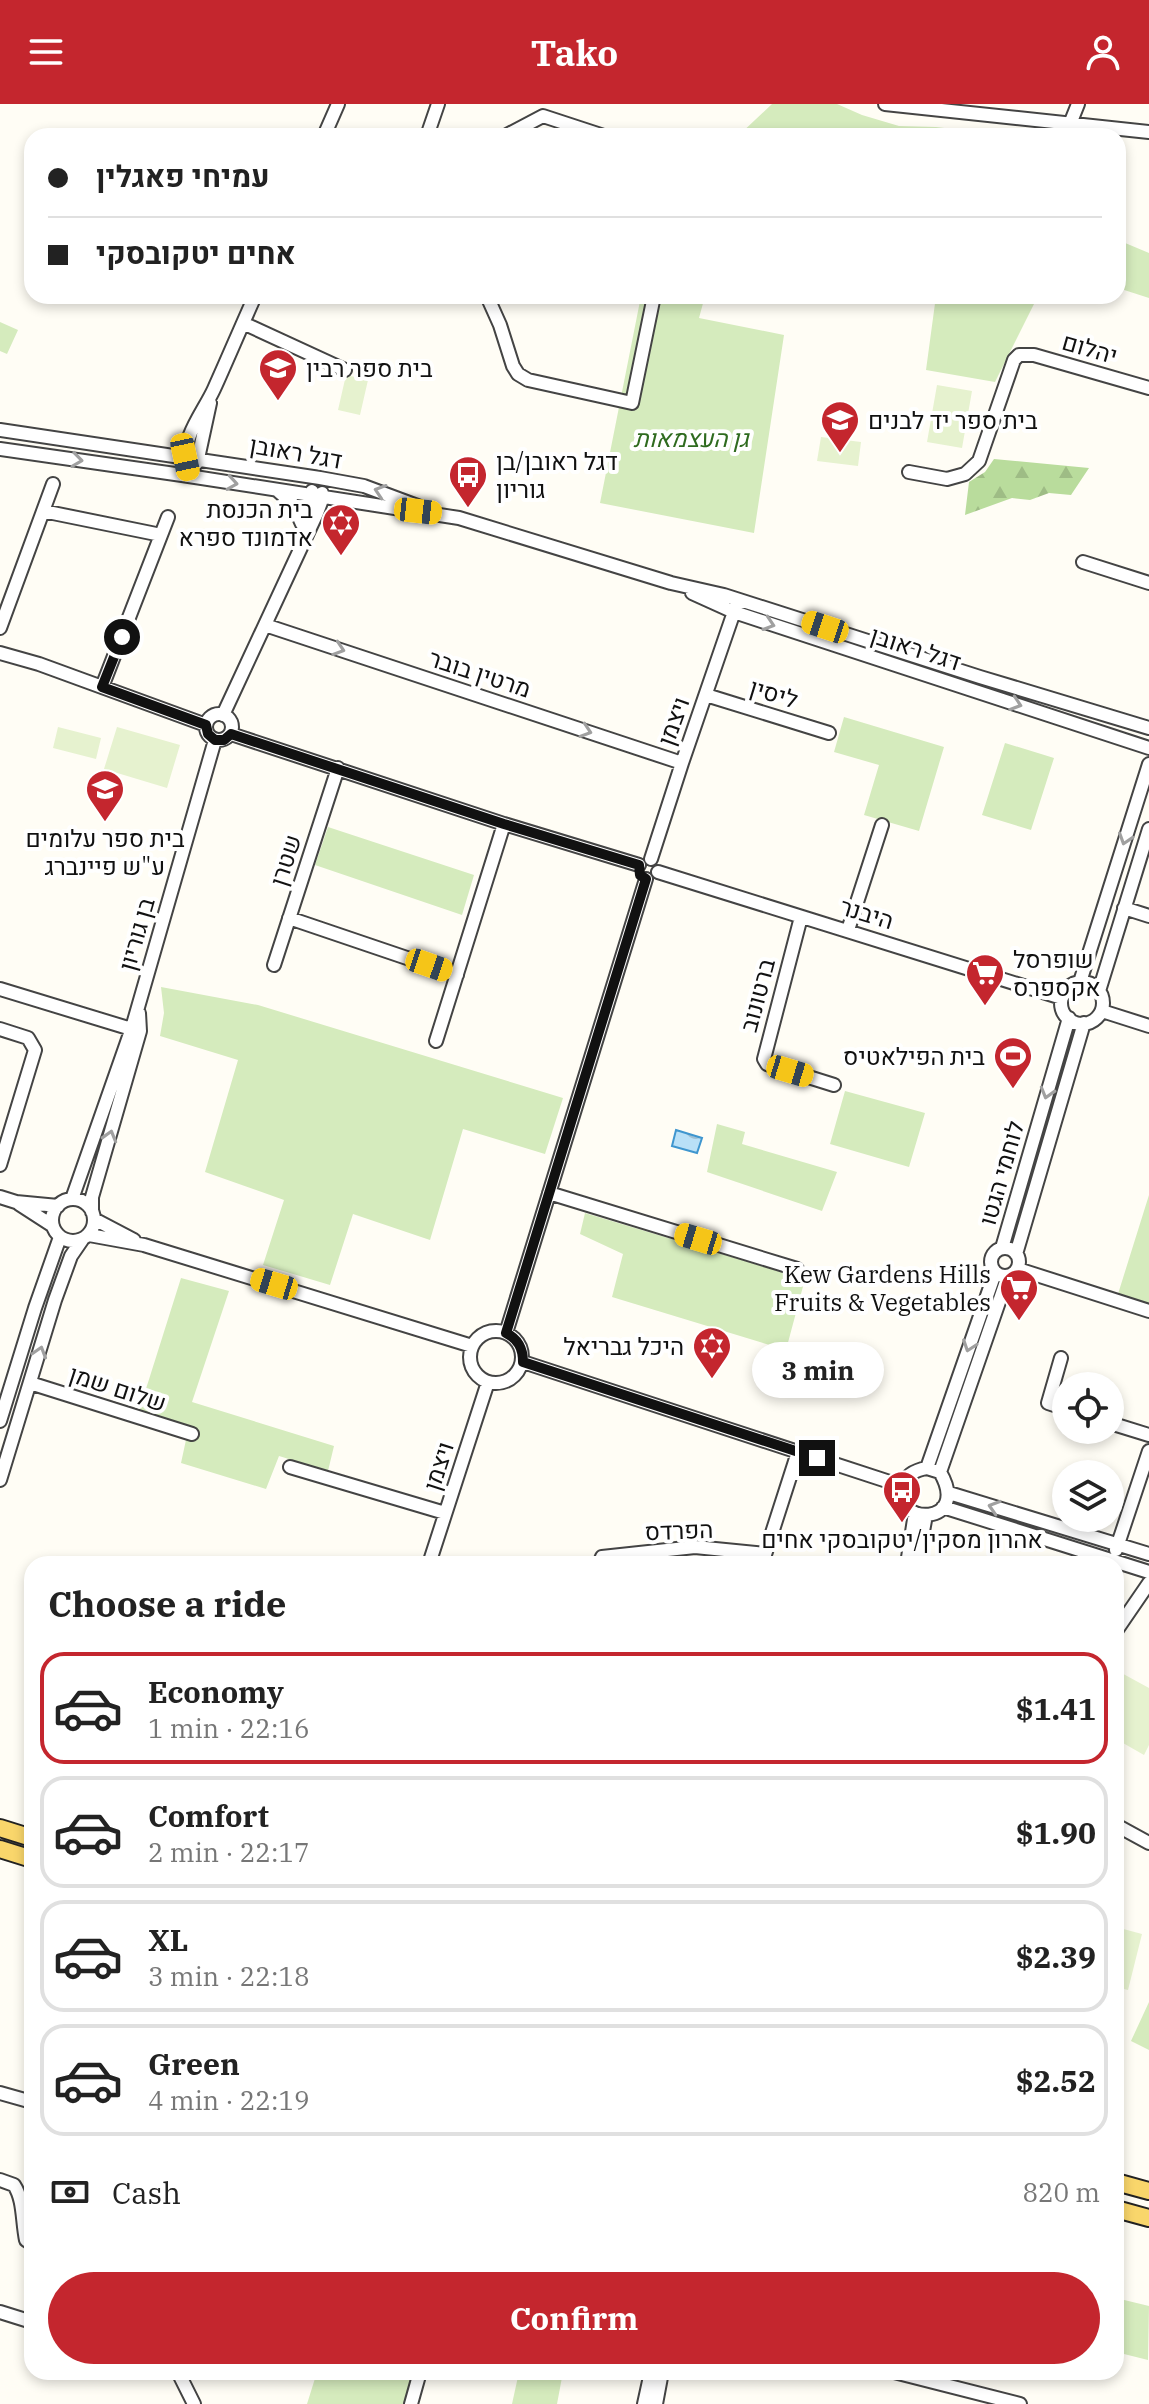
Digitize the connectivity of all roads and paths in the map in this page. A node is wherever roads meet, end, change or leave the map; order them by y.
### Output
1 (338, 104) edge
2 (438, 104) edge
3 (885, 104) edge
4 (1078, 104) edge
5 (1070, 124) junction
6 (328, 128) edge
7 (430, 128) edge
8 (520, 128) edge
9 (580, 128) edge
10 (1110, 128) edge
11 (1126, 130) edge
12 (1149, 132) edge
13 (251, 304) edge
14 (491, 304) edge
15 (652, 304) edge
16 (243, 323) junction
17 (345, 370) dead end
18 (1149, 388) edge
19 (0, 430) edge
20 (0, 449) edge
21 (192, 458) junction
22 (909, 472) dead end
23 (189, 476) junction
24 (320, 478) junction
25 (53, 484) dead end
26 (275, 489) junction
27 (316, 496) junction
28 (43, 511) junction
29 (438, 513) junction
30 (168, 517) dead end
31 (303, 526) junction
32 (161, 535) junction
33 (300, 548) junction
34 (1083, 562) dead end
35 (1149, 583) edge
36 (736, 606) junction
37 (265, 625) junction
38 (0, 628) edge
39 (0, 653) edge
40 (102, 687) junction
41 (706, 695) junction
42 (223, 715) junction
43 (206, 725) junction
44 (1149, 728) edge
45 (829, 733) dead end
46 (231, 734) junction
47 (215, 740) junction
48 (1149, 748) edge
49 (682, 763) junction
50 (1149, 764) edge
51 (338, 768) junction
52 (504, 824) junction
53 (882, 825) dead end
54 (1149, 829) edge
55 (645, 862) junction
56 (658, 872) junction
57 (646, 879) junction
58 (1124, 908) junction
59 (1149, 916) edge
60 (801, 917) junction
61 (289, 918) junction
62 (848, 930) junction
63 (274, 965) dead end
64 (457, 975) junction
65 (1080, 982) junction
66 (0, 989) edge
67 (1099, 991) junction
68 (1062, 998) junction
69 (1102, 1011) junction
70 (1069, 1018) junction
71 (1084, 1023) junction
72 (1149, 1026) edge
73 (0, 1029) edge
74 (136, 1030) junction
75 (436, 1041) dead end
76 (834, 1085) dead end
77 (0, 1165) edge
78 (549, 1193) junction
79 (0, 1197) edge
80 (72, 1199) junction
81 (16, 1202) junction
82 (58, 1206) junction
83 (93, 1215) junction
84 (56, 1232) junction
85 (85, 1238) junction
86 (144, 1245) junction
87 (1002, 1248) junction
88 (1016, 1254) junction
89 (797, 1269) dead end
90 (1007, 1273) junction
91 (1149, 1311) edge
92 (506, 1333) junction
93 (472, 1346) junction
94 (1061, 1358) dead end
95 (523, 1362) junction
96 (1057, 1372) edge
97 (488, 1382) junction
98 (30, 1383) junction
99 (0, 1421) edge
100 (1124, 1427) edge
101 (192, 1434) dead end
102 (1149, 1435) edge
103 (1149, 1451) edge
104 (798, 1452) junction
105 (290, 1467) dead end
106 (927, 1468) junction
107 (940, 1472) junction
108 (0, 1480) edge
109 (902, 1486) junction
110 (949, 1493) junction
111 (943, 1507) junction
112 (445, 1513) junction
113 (921, 1514) junction
114 (1119, 1544) junction
115 (1149, 1554) edge
116 (432, 1556) edge
117 (611, 1556) edge
118 (747, 1556) edge
119 (765, 1556) edge
120 (909, 1556) edge
121 (918, 1556) edge
122 (1099, 1556) edge
123 (1114, 1556) edge
124 (1124, 1564) edge
125 (1149, 1572) edge
126 (1149, 1583) edge
127 (1124, 1619) edge
128 (0, 1828) edge
129 (1124, 1829) edge
130 (24, 1836) edge
131 (1149, 1843) edge
132 (0, 1849) edge
133 (24, 1856) edge
134 (0, 2093) edge
135 (24, 2100) edge
136 (0, 2180) edge
137 (1124, 2184) edge
138 (1149, 2191) edge
139 (1124, 2211) edge
140 (1149, 2218) edge
141 (24, 2232) edge
142 (0, 2312) edge
143 (24, 2320) edge
144 (182, 2380) edge
145 (418, 2380) edge
146 (649, 2380) edge
147 (660, 2380) edge
148 (918, 2380) edge
149 (973, 2398) edge
150 (194, 2404) edge
151 (411, 2404) edge
152 (644, 2404) edge
153 (656, 2404) edge
154 (1020, 2404) edge

1 - 6 street
2 - 7 street
3 - 5 street
4 - 5 street
5 - 10 street
8 - 9 street
11 - 12 street
13 - 16 street
14 - 15 street
16 - 17 street
16 - 21 street
18 - 22 street, יהלום
19 - 21 street, דגל ראובן
20 -> 23 street, דגל ראובן
21 - 23 street
21 - 24 street, דגל ראובן
23 -> 26 street, דגל ראובן
24 - 27 street
29 -> 24 street, דגל ראובן
25 - 28 street
26 - 27 street, דגל ראובן
26 - 31 street
27 - 29 street, דגל ראובן
27 - 31 street
27 - 33 street
28 - 32 street
28 - 38 street
29 - 36 street, דגל ראובן
30 - 32 street
31 - 33 street
32 - 40 street
33 - 37 street
34 - 35 street
36 - 41 street, ויצמן
36 - 44 street, דגל ראובן
36 -> 48 street, דגל ראובן
37 - 42 street
37 -> 49 street, מרטין בובר
39 - 40 street
40 - 43 street
41 - 45 street, ליסין
41 - 49 street, ויצמן
42 - 43 street
42 - 46 street
43 - 47 street
46 - 47 street
46 - 51 street
47 - 74 street, בן גוריון
49 - 55 street, ויצמן
50 -> 65 street
51 - 52 street
51 - 61 street, שטרן
52 - 55 street
52 - 64 street
53 - 62 street
54 - 58 street
55 - 56 street
55 - 57 street
56 - 57 street
56 - 60 street, היבנר
57 - 78 street
58 - 59 street
58 - 67 street
60 - 62 street, היבנר
60 - 76 street, ברטונוב
61 - 63 street, שטרן
61 - 64 street
62 - 68 street, היבנר
64 - 75 street
65 - 67 street
65 - 68 street
66 - 74 street
67 - 69 street
68 - 70 street
69 - 71 street
69 - 72 street
70 - 71 street
70 -> 87 street, לוחמי הגטו
71 - 88 street, לוחמי הגטו
73 - 77 street
74 - 80 street, בן גוריון
83 -> 74 street, בן גוריון
78 - 89 street
78 - 92 street
79 - 81 street
80 - 82 street
80 - 83 street
81 - 82 street
81 - 84 street
82 - 84 street
83 - 85 street
83 - 86 street
84 - 85 street
84 - 99 street
85 - 86 street
98 -> 85 street
86 - 93 street
87 - 88 street, לוחמי הגטו
87 - 90 street, לוחמי הגטו
88 - 90 street, לוחמי הגטו
90 - 91 street
90 -> 106 street, לוחמי הגטו
90 - 107 street, לוחמי הגטו
92 - 93 street
92 - 95 street
93 - 97 street
94 - 96 street
95 - 97 street
95 - 104 street
97 - 112 street, ויצמן
98 - 101 street, שלום שמן
98 - 108 street
100 - 102 street
103 - 114 street
104 - 109 street
104 - 119 street
105 - 112 street
106 - 107 street
106 - 109 street
107 - 110 street
109 - 113 street
110 - 111 street
114 -> 110 street
111 - 113 street
111 - 122 street
112 - 116 street, ויצמן
113 - 120 street
113 - 121 street
114 - 115 street
114 - 123 street
117 - 118 street, הפרדס
124 - 125 street
126 - 127 street
128 - 130 main road
129 - 131 street
132 - 133 main road
134 - 135 street
136 - 141 street
137 - 138 main road
139 - 140 main road
142 - 143 street
144 - 150 street
145 - 151 street
146 - 152 street
147 - 153 street
148 - 149 street
149 - 154 street

